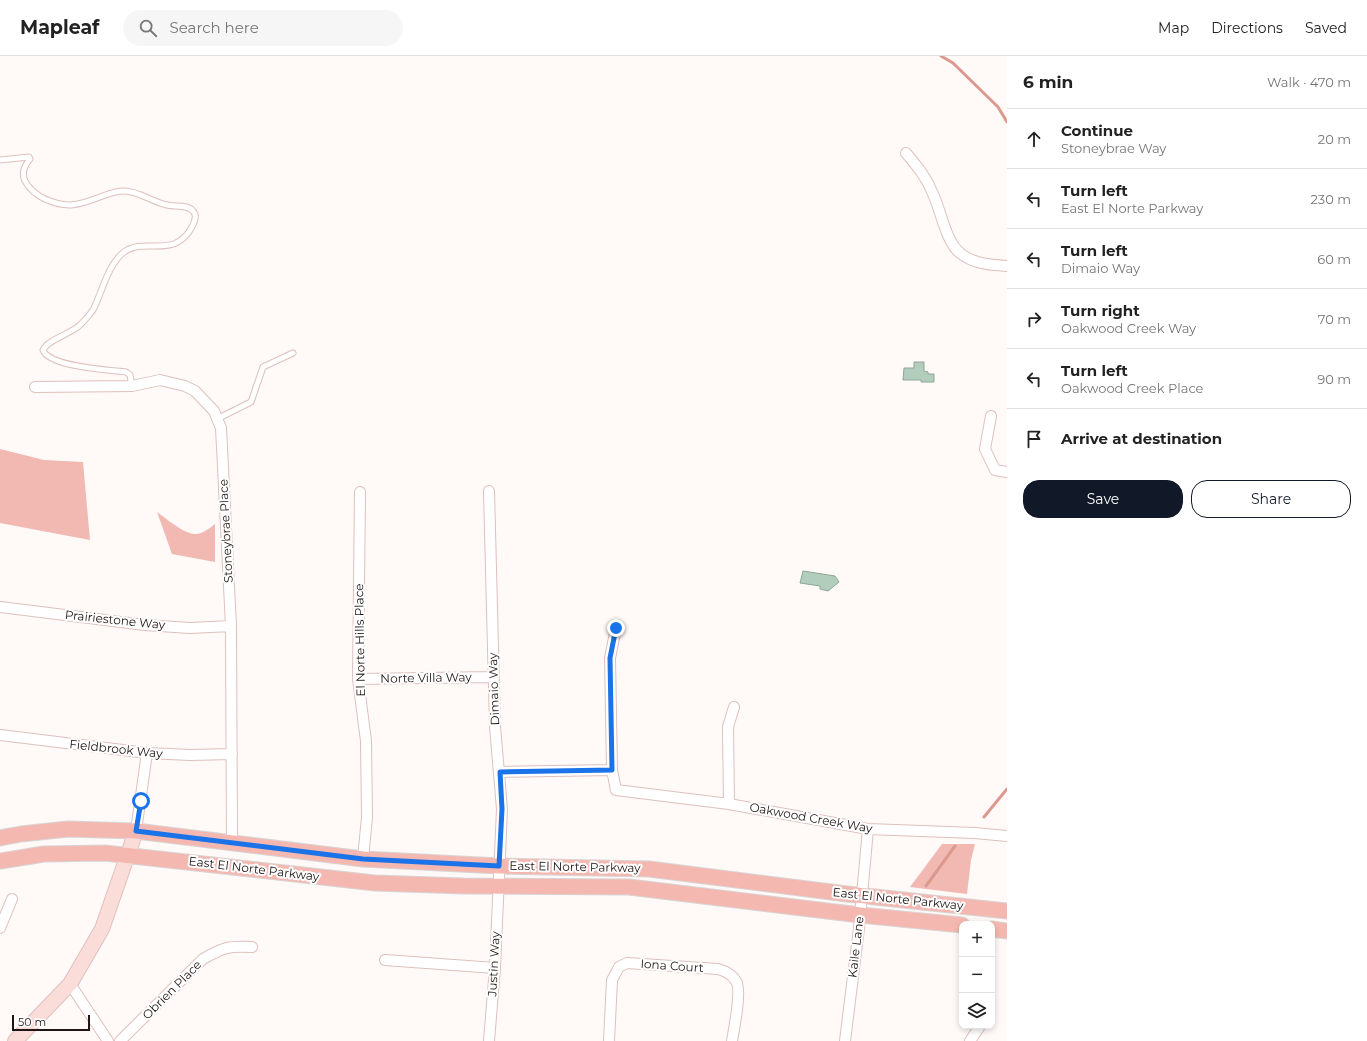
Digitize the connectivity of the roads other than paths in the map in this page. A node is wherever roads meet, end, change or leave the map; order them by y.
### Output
1 (906, 153) dead end
2 (0, 160) edge
3 (1007, 266) edge
4 (293, 353) dead end
5 (132, 386) junction
6 (35, 387) dead end
7 (991, 416) dead end
8 (217, 419) junction
9 (1007, 472) edge
10 (489, 491) dead end
11 (360, 492) dead end
12 (0, 607) edge
13 (231, 626) junction
14 (616, 628) dead end
15 (493, 677) junction
16 (358, 679) junction
17 (734, 707) dead end
18 (0, 735) edge
19 (147, 753) junction
20 (232, 754) junction
21 (612, 770) junction
22 (500, 772) junction
23 (729, 804) junction
24 (868, 830) junction
25 (136, 831) junction
26 (1007, 836) edge
27 (0, 838) edge
28 (232, 843) junction
29 (129, 855) junction
30 (363, 859) junction
31 (0, 861) edge
32 (499, 866) junction
33 (498, 886) junction
34 (862, 896) junction
35 (12, 899) dead end
36 (1007, 911) edge
37 (860, 916) junction
38 (959, 925) edge
39 (0, 928) edge
40 (995, 929) edge
41 (1007, 931) edge
42 (252, 947) dead end
43 (385, 960) dead end
44 (495, 968) junction
45 (70, 984) junction
46 (978, 1029) edge
47 (15, 1041) edge
48 (108, 1041) edge
49 (120, 1041) edge
50 (489, 1041) edge
51 (609, 1041) edge
52 (732, 1041) edge
53 (845, 1041) edge
54 (970, 1041) edge

1 - 3 street
2 - 5 lane
4 - 8 lane
5 - 6 street, Stoneybrae Place
5 - 8 street, Stoneybrae Place
7 - 9 street
8 - 13 street, Stoneybrae Place
10 - 15 street, Dimaio Way
11 - 16 street, El Norte Hills Place
12 - 13 street, Prairiestone Way
13 - 20 street, Stoneybrae Place
14 - 21 street
15 - 16 street, Norte Villa Way
15 - 22 street, Dimaio Way
16 - 30 street, El Norte Hills Place
17 - 23 street
18 - 19 street, Fieldbrook Way
19 - 20 street, Fieldbrook Way
19 - 25 street
20 - 28 street, Stoneybrae Place
21 - 22 street
21 - 23 street, Oakwood Creek Way
22 - 32 street, Dimaio Way
23 - 24 street, Oakwood Creek Way
24 - 26 street, Oakwood Creek Way
24 - 34 street, Kaile Lane
25 - 27 main road, East El Norte Parkway
25 - 28 main road, East El Norte Parkway
25 - 29 main road
28 - 30 main road, East El Norte Parkway
29 - 31 main road, East El Norte Parkway
29 - 33 main road, East El Norte Parkway
29 - 45 main road
30 - 32 main road, East El Norte Parkway
32 - 33 street, Dimaio Way
32 - 34 main road, East El Norte Parkway
33 - 37 main road, East El Norte Parkway
33 - 44 street, Justin Way
34 - 36 main road, East El Norte Parkway
34 - 37 street, Kaile Lane
35 - 39 street
37 - 38 main road, East El Norte Parkway
37 - 53 street, Kaile Lane
40 - 41 main road
42 - 49 street, Obrien Place
43 - 44 street
44 - 50 street, Justin Way
45 - 47 main road
45 - 48 street
46 - 54 street
51 - 52 street, Iona Court

